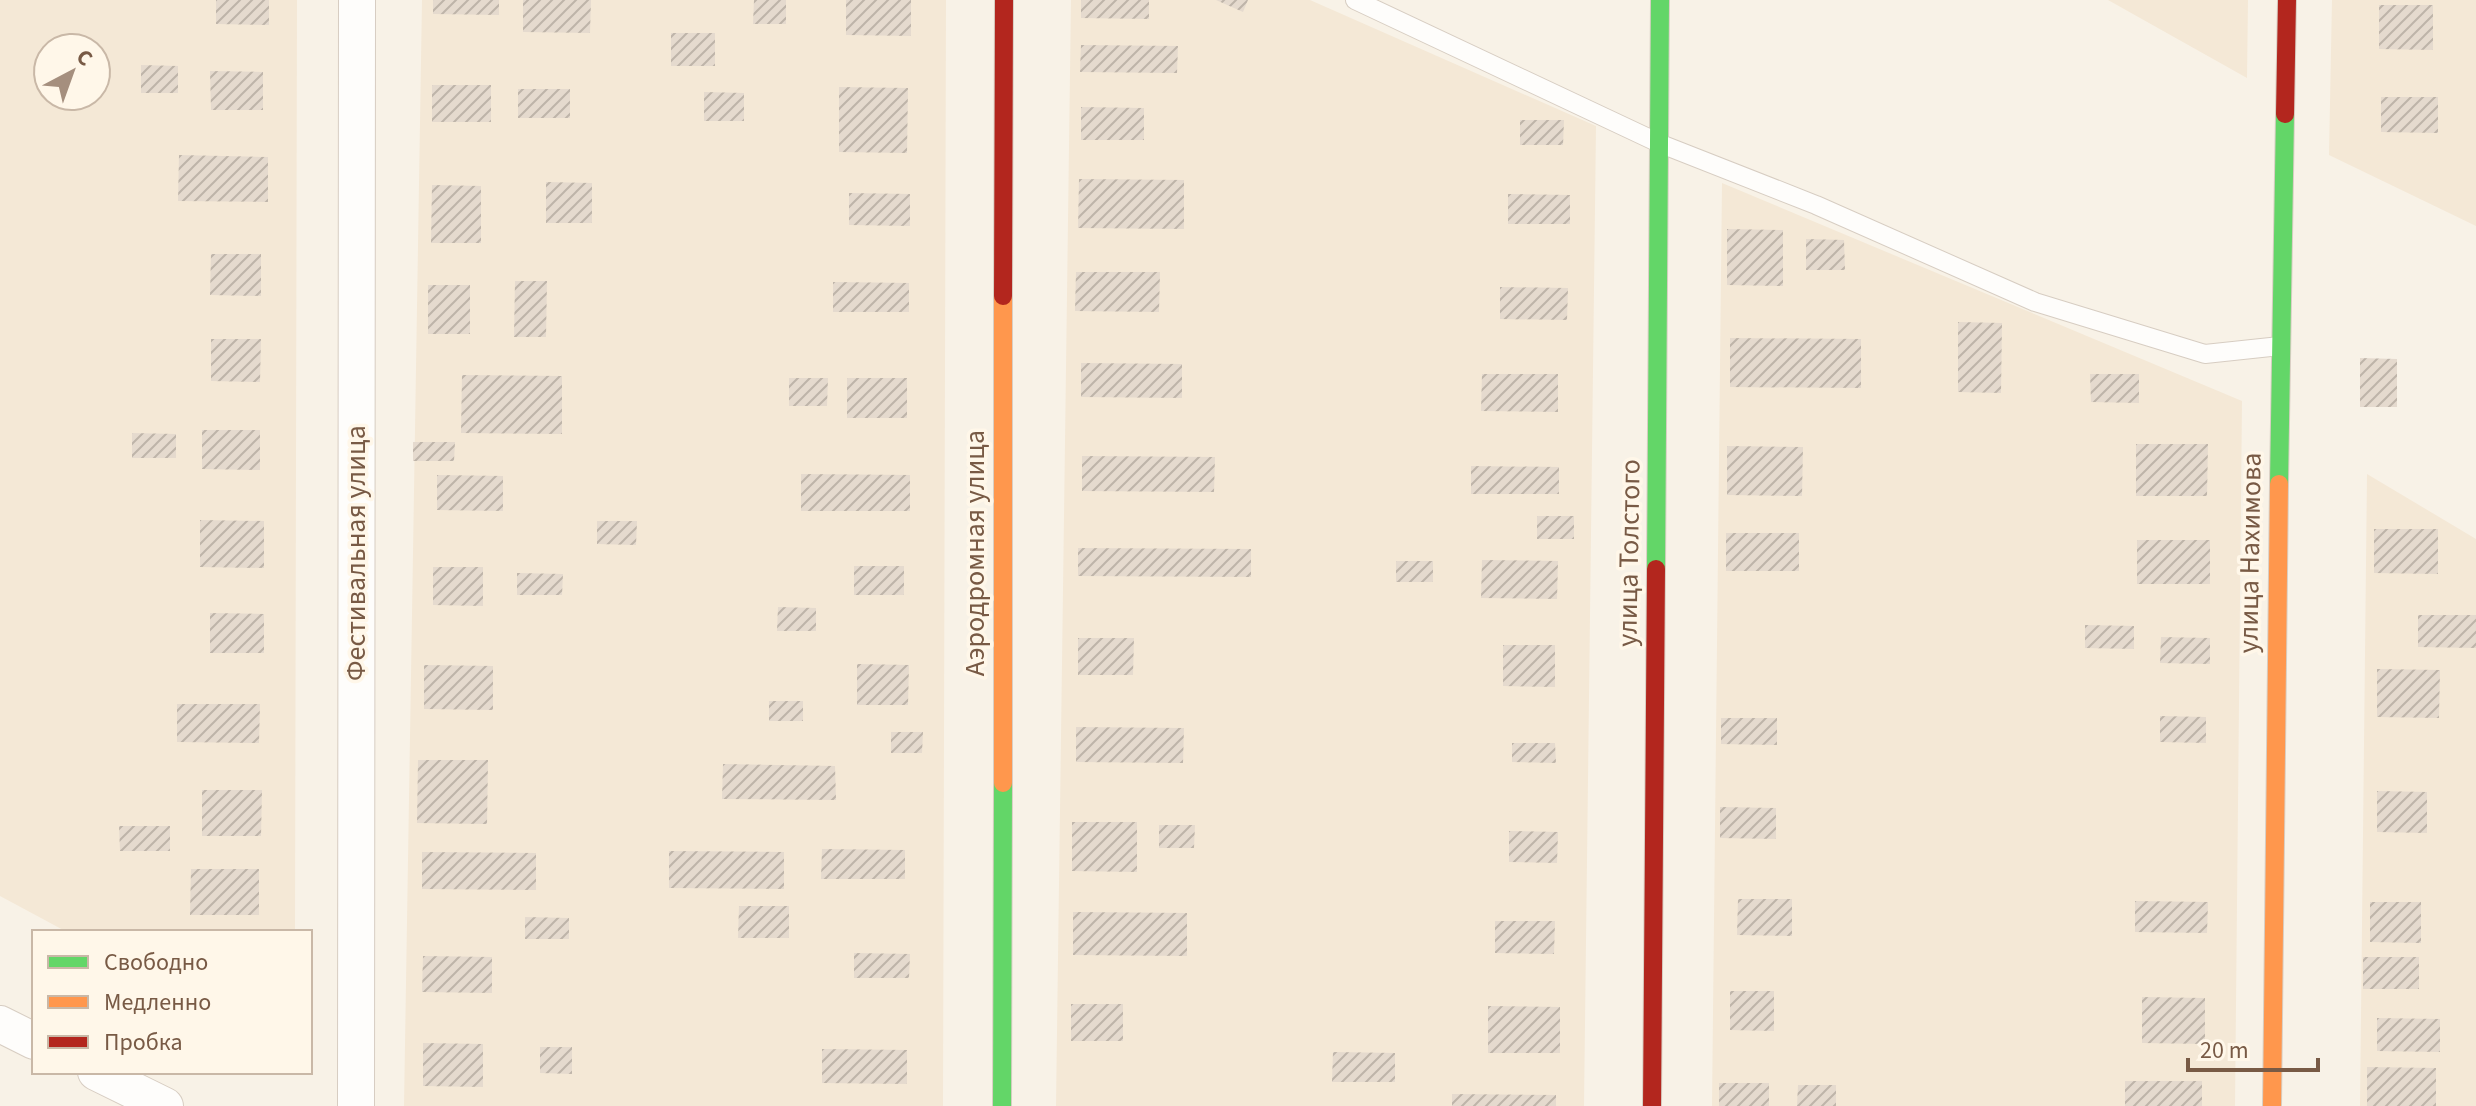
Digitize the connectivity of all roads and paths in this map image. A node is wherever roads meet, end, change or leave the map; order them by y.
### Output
1 (357, 0) edge
2 (1004, 0) edge
3 (1355, 0) edge
4 (1660, 0) edge
5 (2287, 0) edge
6 (1661, 144) junction
7 (2280, 346) junction
8 (0, 1024) edge
9 (32, 1040) edge
10 (100, 1074) edge
11 (165, 1106) edge
12 (356, 1106) edge
13 (1002, 1106) edge
14 (1652, 1106) edge
15 (2272, 1106) edge

1 - 12 street, Фестивальная улица
2 - 13 street, Аэродромная улица
3 - 6 lane
4 - 6 street, улица Толстого
5 - 7 street, улица Нахимова
6 - 7 lane
6 - 14 street, улица Толстого
7 - 15 street, улица Нахимова
8 - 9 street
10 - 11 street

